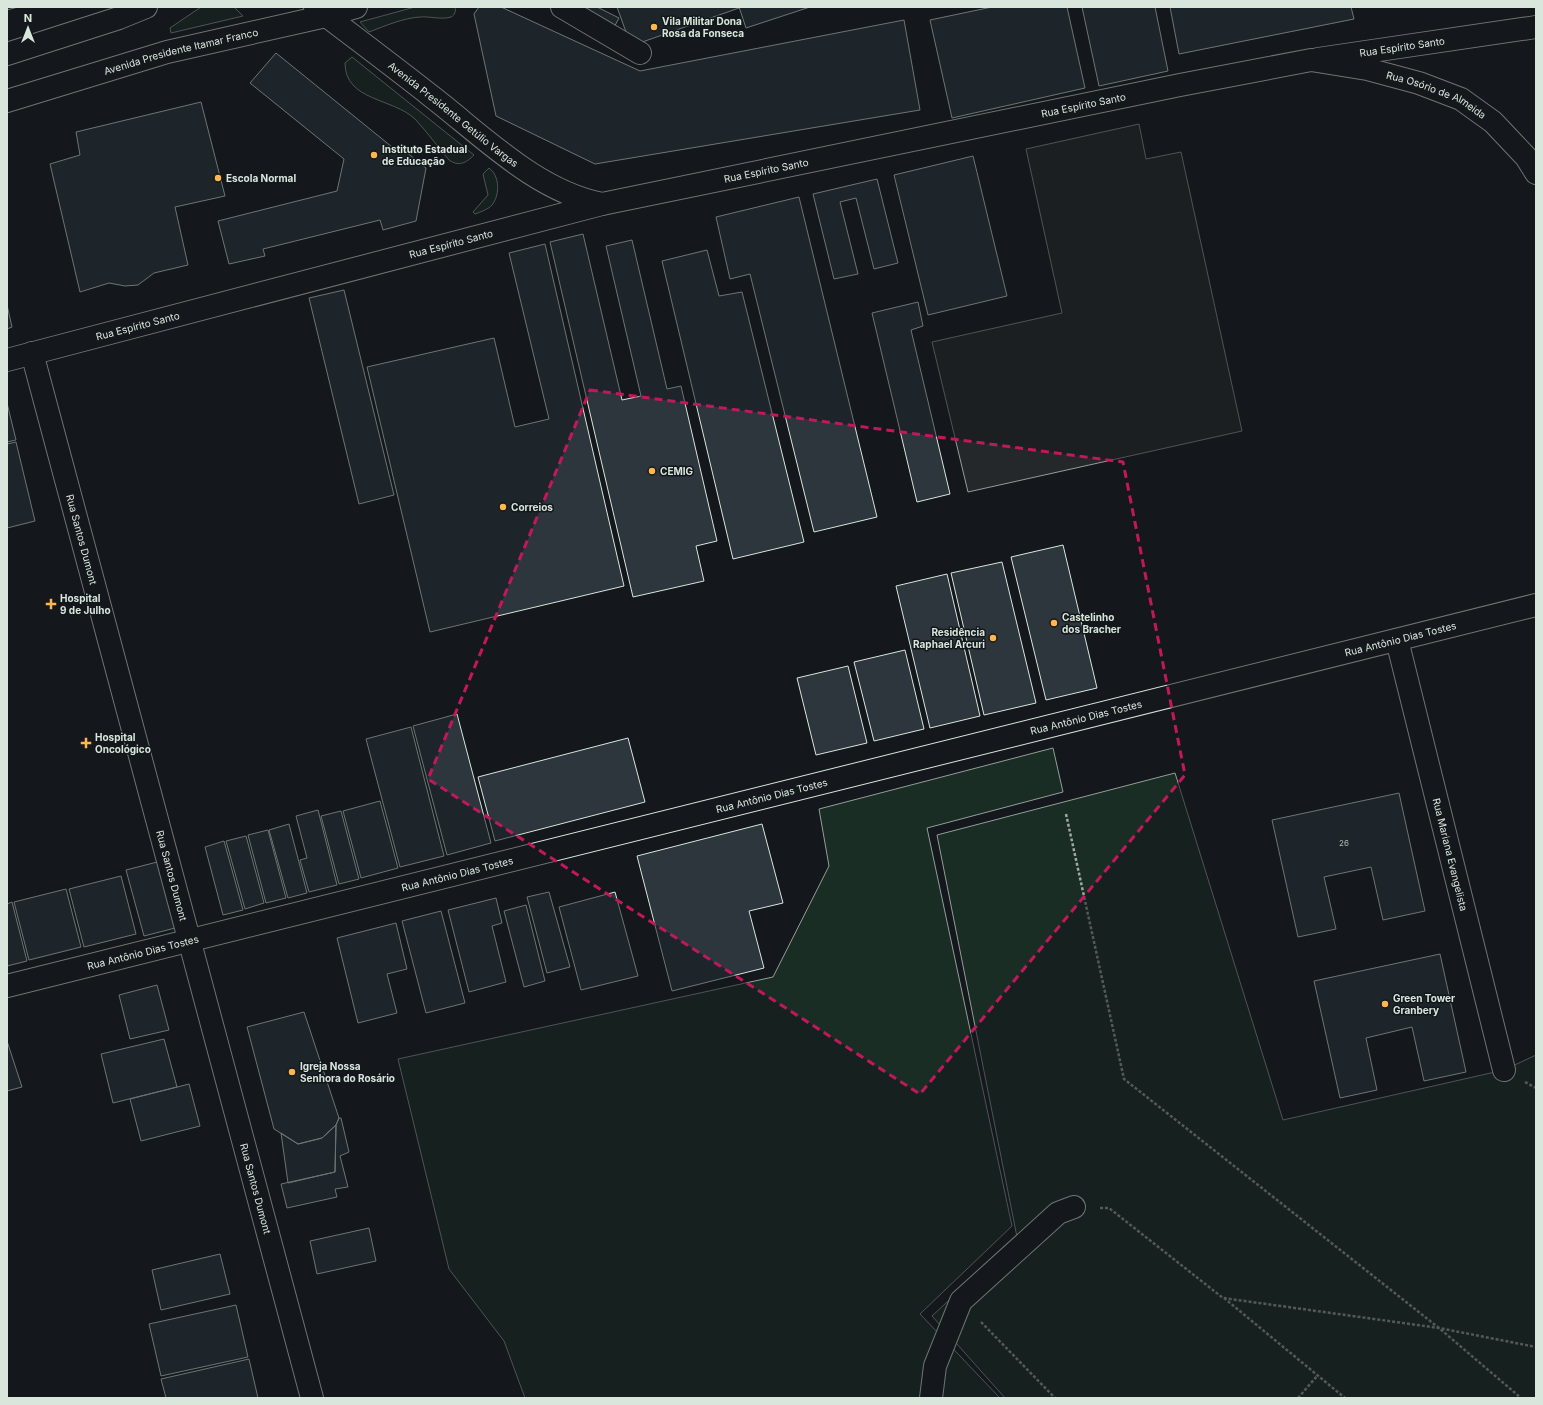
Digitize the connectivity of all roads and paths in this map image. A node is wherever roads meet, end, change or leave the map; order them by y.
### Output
1 (146, 7) edge
2 (356, 7) edge
3 (562, 7) edge
4 (321, 11) edge
5 (118, 12) edge
6 (1536, 27) edge
7 (640, 53) dead end
8 (7, 54) edge
9 (1311, 60) junction
10 (7, 101) edge
11 (1536, 173) edge
12 (602, 204) junction
13 (32, 353) junction
14 (7, 360) edge
15 (1536, 605) edge
16 (1397, 640) junction
17 (1066, 814) dead end
18 (190, 940) junction
19 (7, 986) edge
20 (1504, 1070) dead end
21 (1074, 1207) joint
22 (1223, 1298) junction
23 (961, 1301) junction
24 (1439, 1328) junction
25 (1536, 1347) edge
26 (1318, 1375) junction
27 (312, 1398) edge
28 (931, 1398) edge
29 (1055, 1398) edge
30 (1298, 1398) edge
31 (1345, 1398) edge
32 (1521, 1398) edge

1 - 5 street
2 - 4 street, Avenida Presidente Itamar Franco
3 - 7 street
4 - 10 street, Avenida Presidente Itamar Franco
4 - 12 street, Avenida Presidente Getúlio Vargas
5 - 8 street
6 - 9 street, Rua Espírito Santo
9 - 11 street, Rua Osório de Almeida
9 - 12 street, Rua Espírito Santo
12 - 13 street, Rua Espírito Santo
13 - 14 street, Rua Espírito Santo
13 - 18 street, Rua Santos Dumont
15 - 16 street, Rua Antônio Dias Tostes
16 - 18 street, Rua Antônio Dias Tostes
16 - 20 street, Rua Mariana Evangelista
17 - 24 path
18 - 19 street, Rua Antônio Dias Tostes
18 - 27 street, Rua Santos Dumont
21 - 22 path
21 - 23 street
22 - 24 path
22 - 26 path
23 - 28 street
23 - 29 path
24 - 25 path
24 - 32 path
26 - 30 path
26 - 31 path

